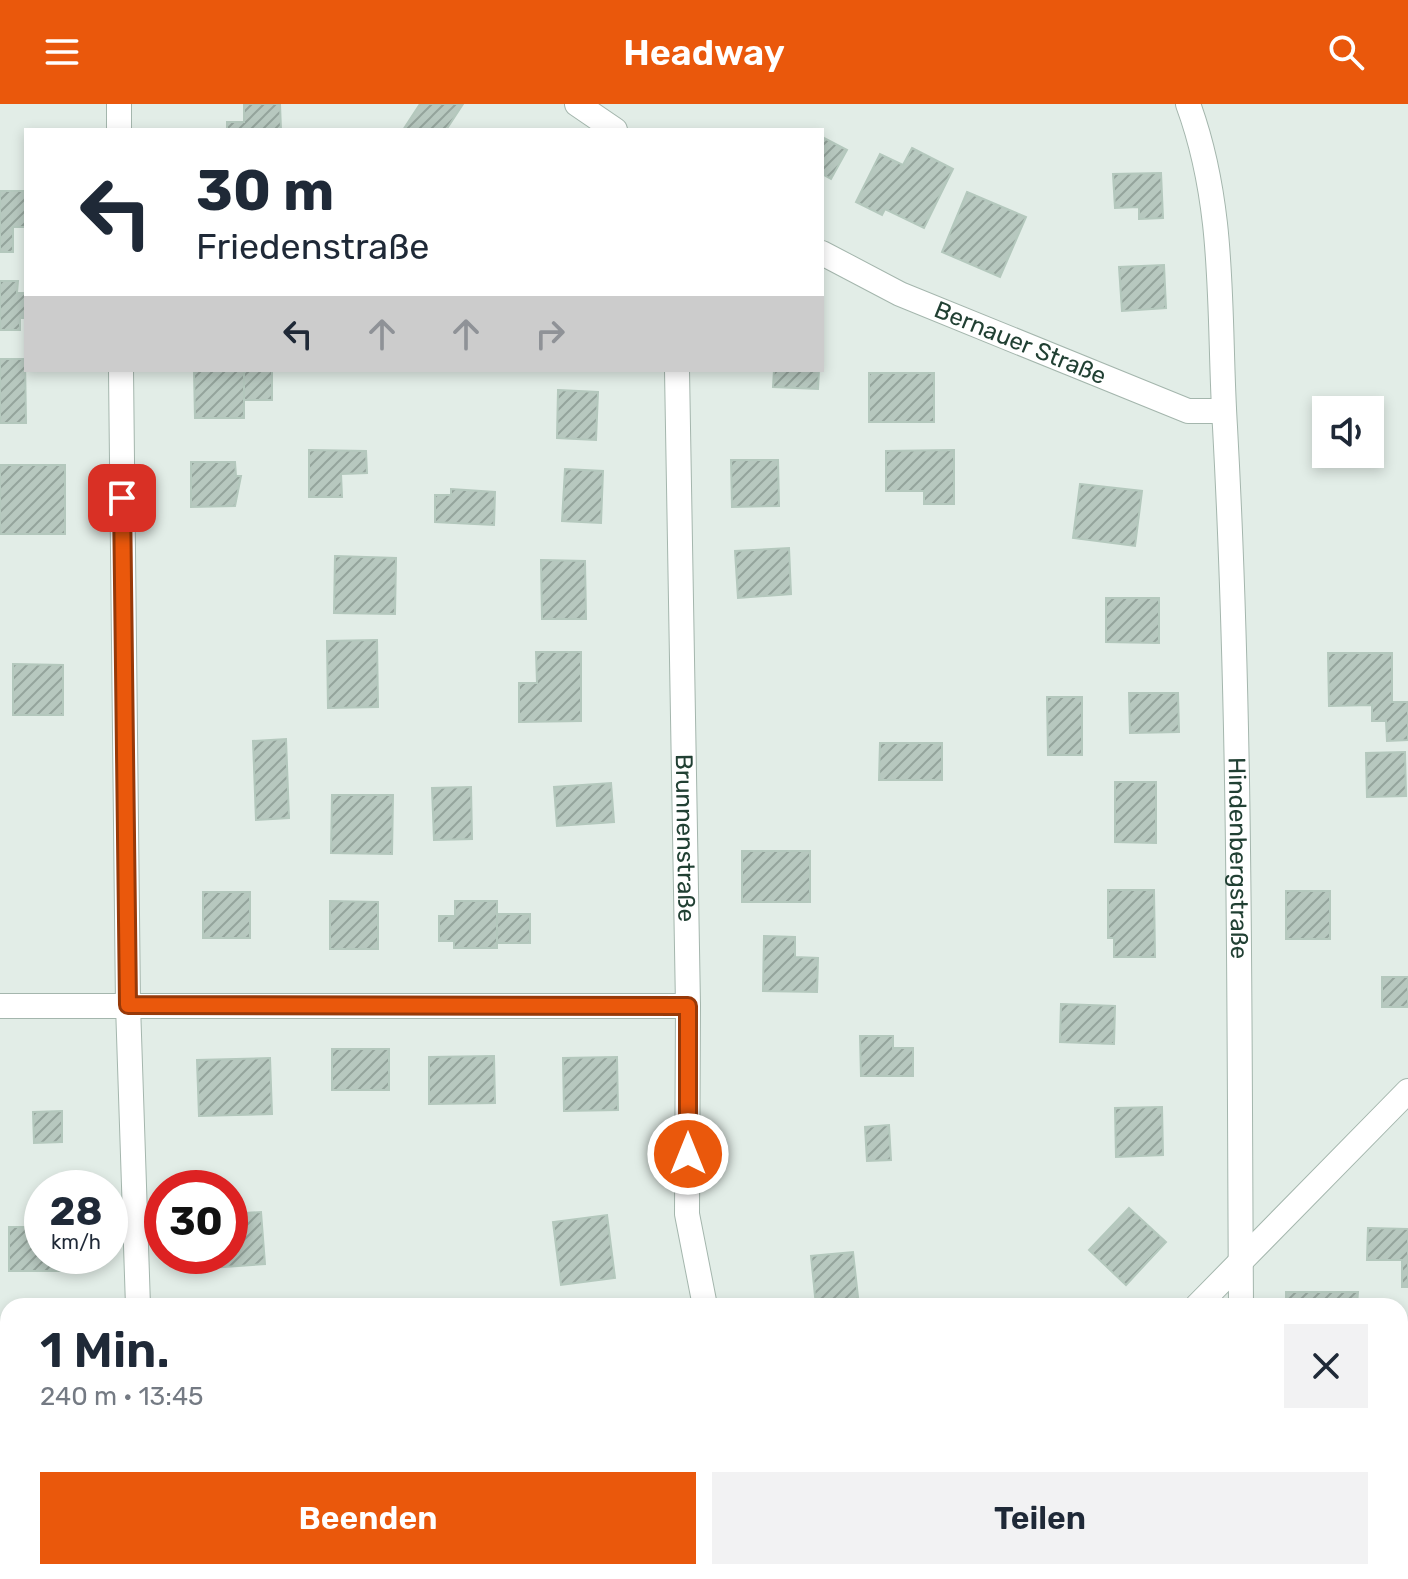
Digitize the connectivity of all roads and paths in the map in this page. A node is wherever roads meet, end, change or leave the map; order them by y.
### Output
1 (119, 104) edge
2 (577, 104) edge
3 (1188, 104) edge
4 (119, 128) edge
5 (612, 128) edge
6 (824, 254) edge
7 (121, 372) edge
8 (677, 372) edge
9 (1224, 411) junction
10 (128, 1005) junction
11 (0, 1006) edge
12 (688, 1006) junction
13 (1408, 1091) edge
14 (1241, 1259) junction
15 (138, 1298) edge
16 (703, 1298) edge
17 (1204, 1298) edge
18 (1241, 1298) edge

1 - 4 street
2 - 5 street
3 - 9 street, Hindenbergstraße
6 - 9 street, Bernauer Straße
7 - 10 street
8 - 12 street, Brunnenstraße
9 - 14 street, Hindenbergstraße
10 - 11 street
10 - 12 street
10 - 15 street
12 - 16 street, Brunnenstraße
13 - 14 street
14 - 17 street
14 - 18 street, Hindenbergstraße

